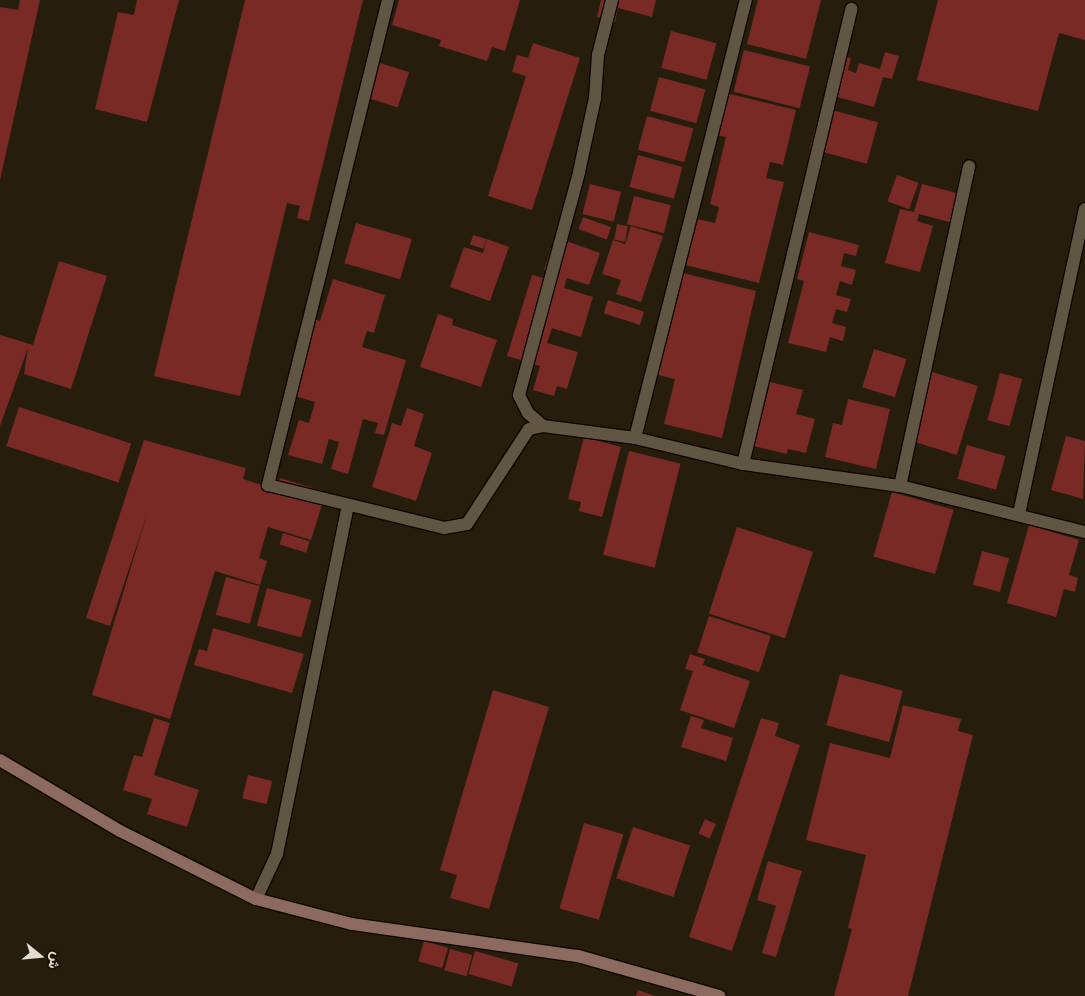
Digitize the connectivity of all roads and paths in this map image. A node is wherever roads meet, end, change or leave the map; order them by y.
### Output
1 (388, 0) edge
2 (612, 0) edge
3 (746, 0) edge
4 (851, 9) dead end
5 (969, 166) dead end
6 (1085, 209) edge
7 (543, 426) junction
8 (635, 438) junction
9 (743, 464) junction
10 (900, 486) junction
11 (348, 505) junction
12 (1019, 514) junction
13 (1085, 532) edge
14 (0, 760) edge
15 (256, 899) junction
16 (719, 996) edge

1 - 11 street
2 - 7 street
3 - 8 street
4 - 9 street
5 - 10 street
6 - 12 street
7 - 8 street
7 - 11 street
8 - 9 street
9 - 10 street
10 - 12 street
11 - 15 street
12 - 13 street
14 - 15 street
15 - 16 street

